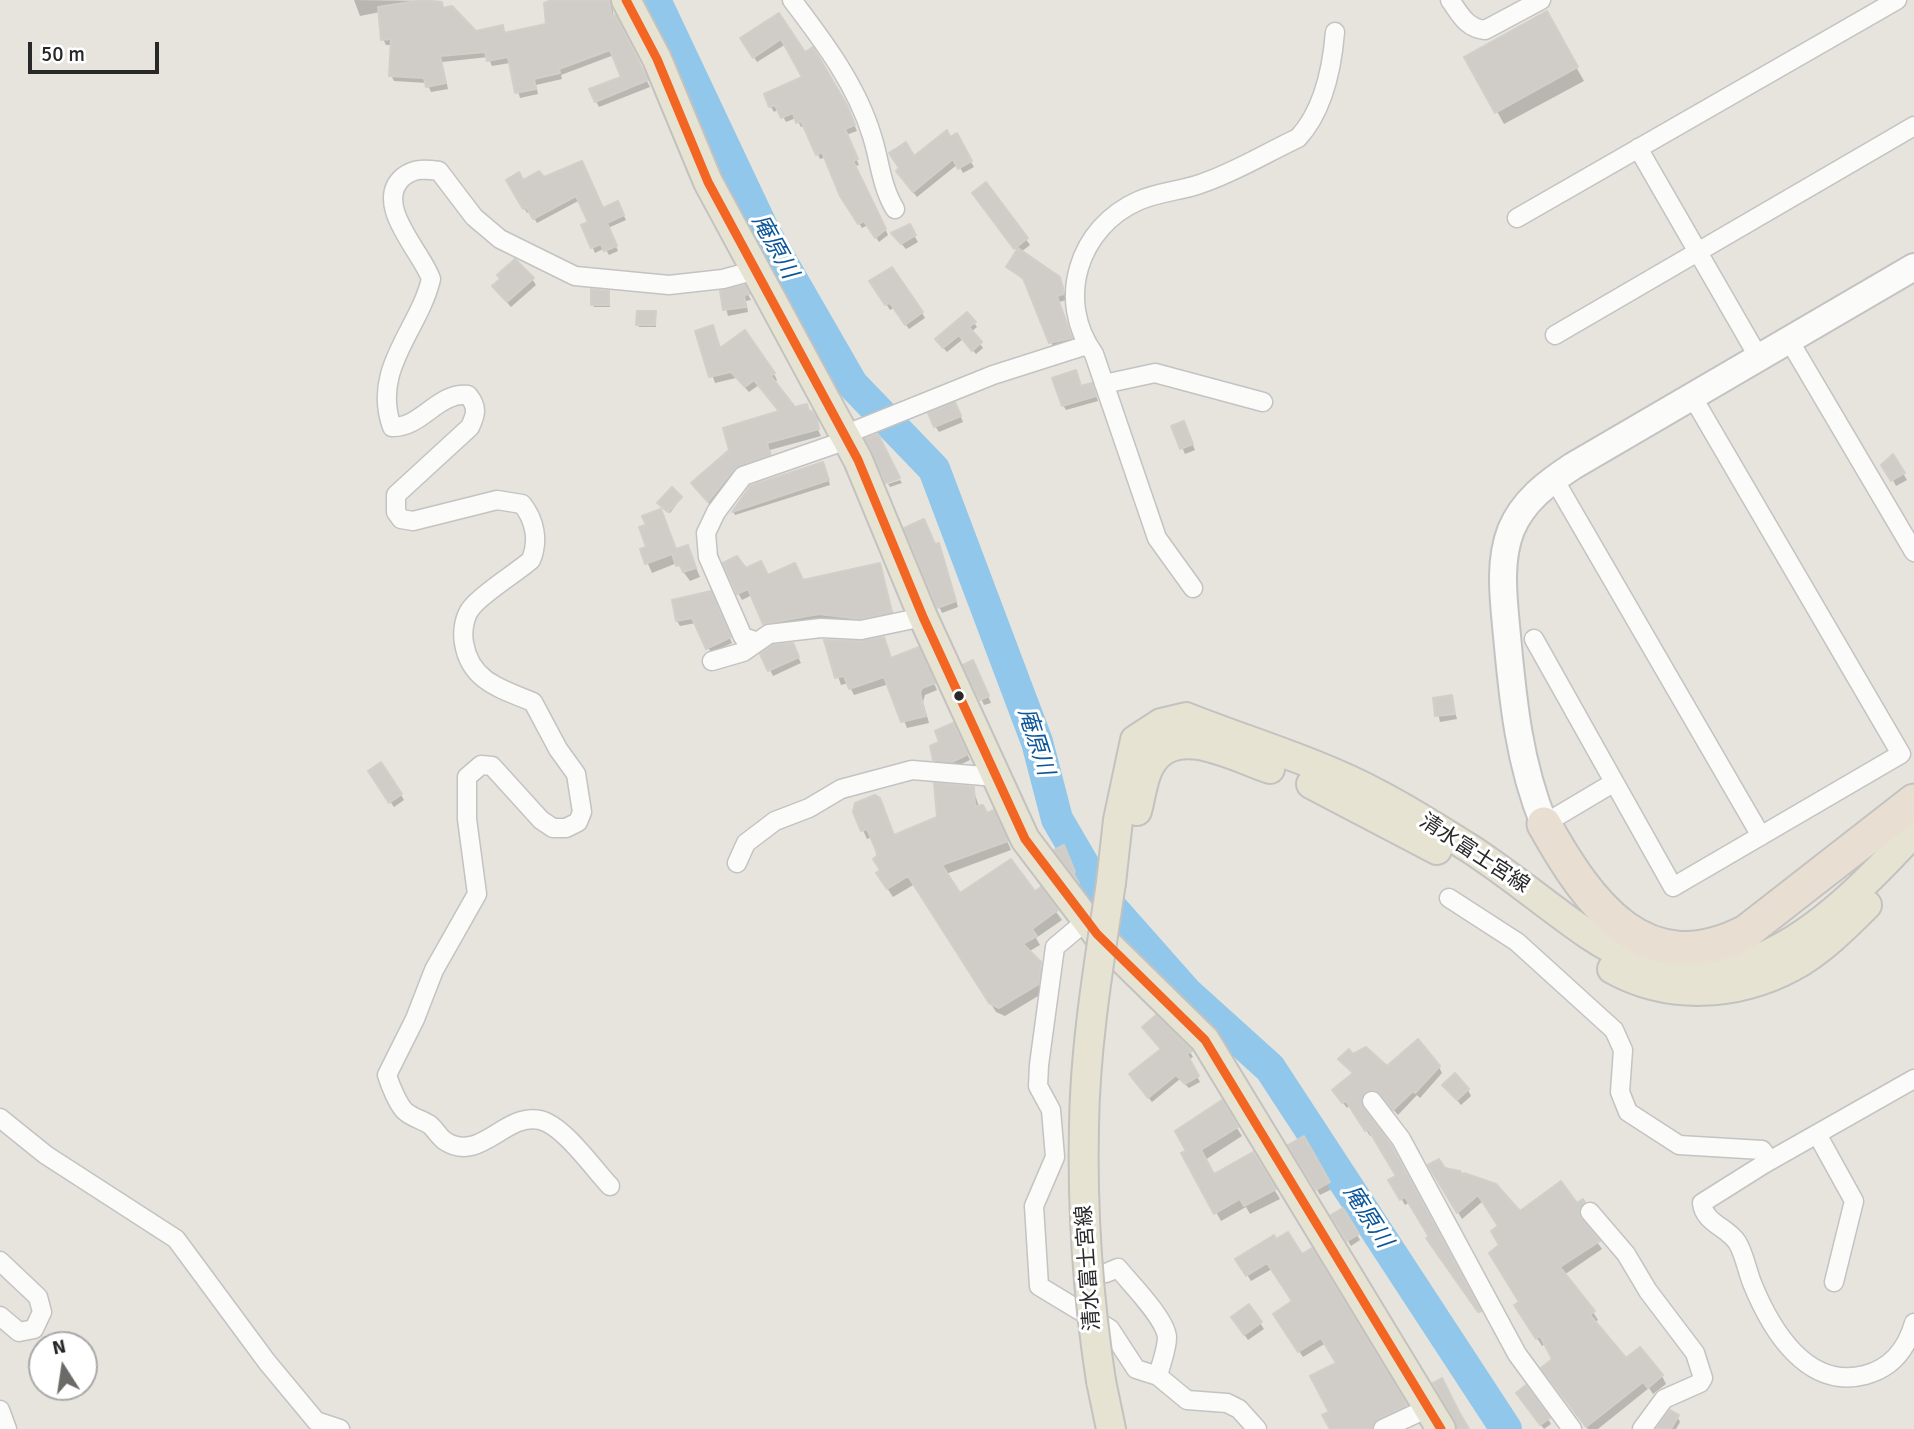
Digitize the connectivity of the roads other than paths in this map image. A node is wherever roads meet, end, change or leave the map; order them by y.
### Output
1 (626, 0) edge
2 (792, 0) edge
3 (1450, 0) edge
4 (1541, 0) edge
5 (1897, 0) edge
6 (1335, 32) dead end
7 (1914, 126) edge
8 (1638, 148) junction
9 (895, 209) dead end
10 (1517, 218) dead end
11 (1698, 252) junction
12 (1914, 267) edge
13 (756, 270) junction
14 (1555, 335) dead end
15 (1789, 340) junction
16 (1087, 345) junction
17 (1759, 358) junction
18 (1104, 384) junction
19 (1692, 396) junction
20 (1263, 402) dead end
21 (846, 437) junction
22 (1554, 479) junction
23 (1914, 552) edge
24 (1193, 588) dead end
25 (922, 617) junction
26 (1534, 639) dead end
27 (755, 640) junction
28 (712, 661) dead end
29 (996, 777) junction
30 (1914, 777) edge
31 (1613, 783) junction
32 (1914, 801) edge
33 (1544, 824) junction
34 (1914, 832) edge
35 (1760, 836) junction
36 (1914, 860) edge
37 (737, 863) dead end
38 (1449, 898) dead end
39 (1086, 921) junction
40 (1720, 981) junction
41 (1914, 1079) edge
42 (1372, 1101) dead end
43 (0, 1118) edge
44 (1817, 1134) junction
45 (1770, 1160) junction
46 (610, 1186) dead end
47 (1590, 1212) dead end
48 (0, 1261) edge
49 (1106, 1273) dead end
50 (1834, 1282) dead end
51 (0, 1316) edge
52 (1914, 1322) edge
53 (1158, 1376) junction
54 (0, 1410) edge
55 (1435, 1418) edge
56 (7, 1429) edge
57 (340, 1429) edge
58 (1111, 1429) edge
59 (1257, 1429) edge
60 (1383, 1429) edge
61 (1572, 1429) edge
62 (1642, 1429) edge

1 - 13 main road
2 - 9 street
3 - 4 street
5 - 8 street
6 - 16 street
7 - 11 street
8 - 10 street
8 - 11 street
11 - 14 street
11 - 17 street
12 - 15 street
13 - 21 main road
13 - 46 street
15 - 17 street
15 - 23 street
16 - 18 street
16 - 21 street
17 - 19 street
18 - 20 street
18 - 24 street
19 - 22 street
19 - 35 street
21 - 25 main road
21 - 27 street
22 - 33 street
22 - 35 street
25 - 27 street
25 - 29 main road
26 - 31 street
27 - 28 street
29 - 37 street
29 - 39 main road
30 - 33 highway
31 - 33 street
31 - 35 street
32 - 33 highway
34 - 40 main road, 清水富士宮線
36 - 40 main road, 清水富士宮線
38 - 45 street
39 - 53 street
39 - 55 main road
40 - 58 main road, 清水富士宮線, bridge
41 - 44 street
42 - 61 street
43 - 57 street
44 - 45 street
44 - 50 street
45 - 52 street
47 - 62 street
48 - 51 street
49 - 53 street
53 - 59 street
54 - 56 street
55 - 60 street

